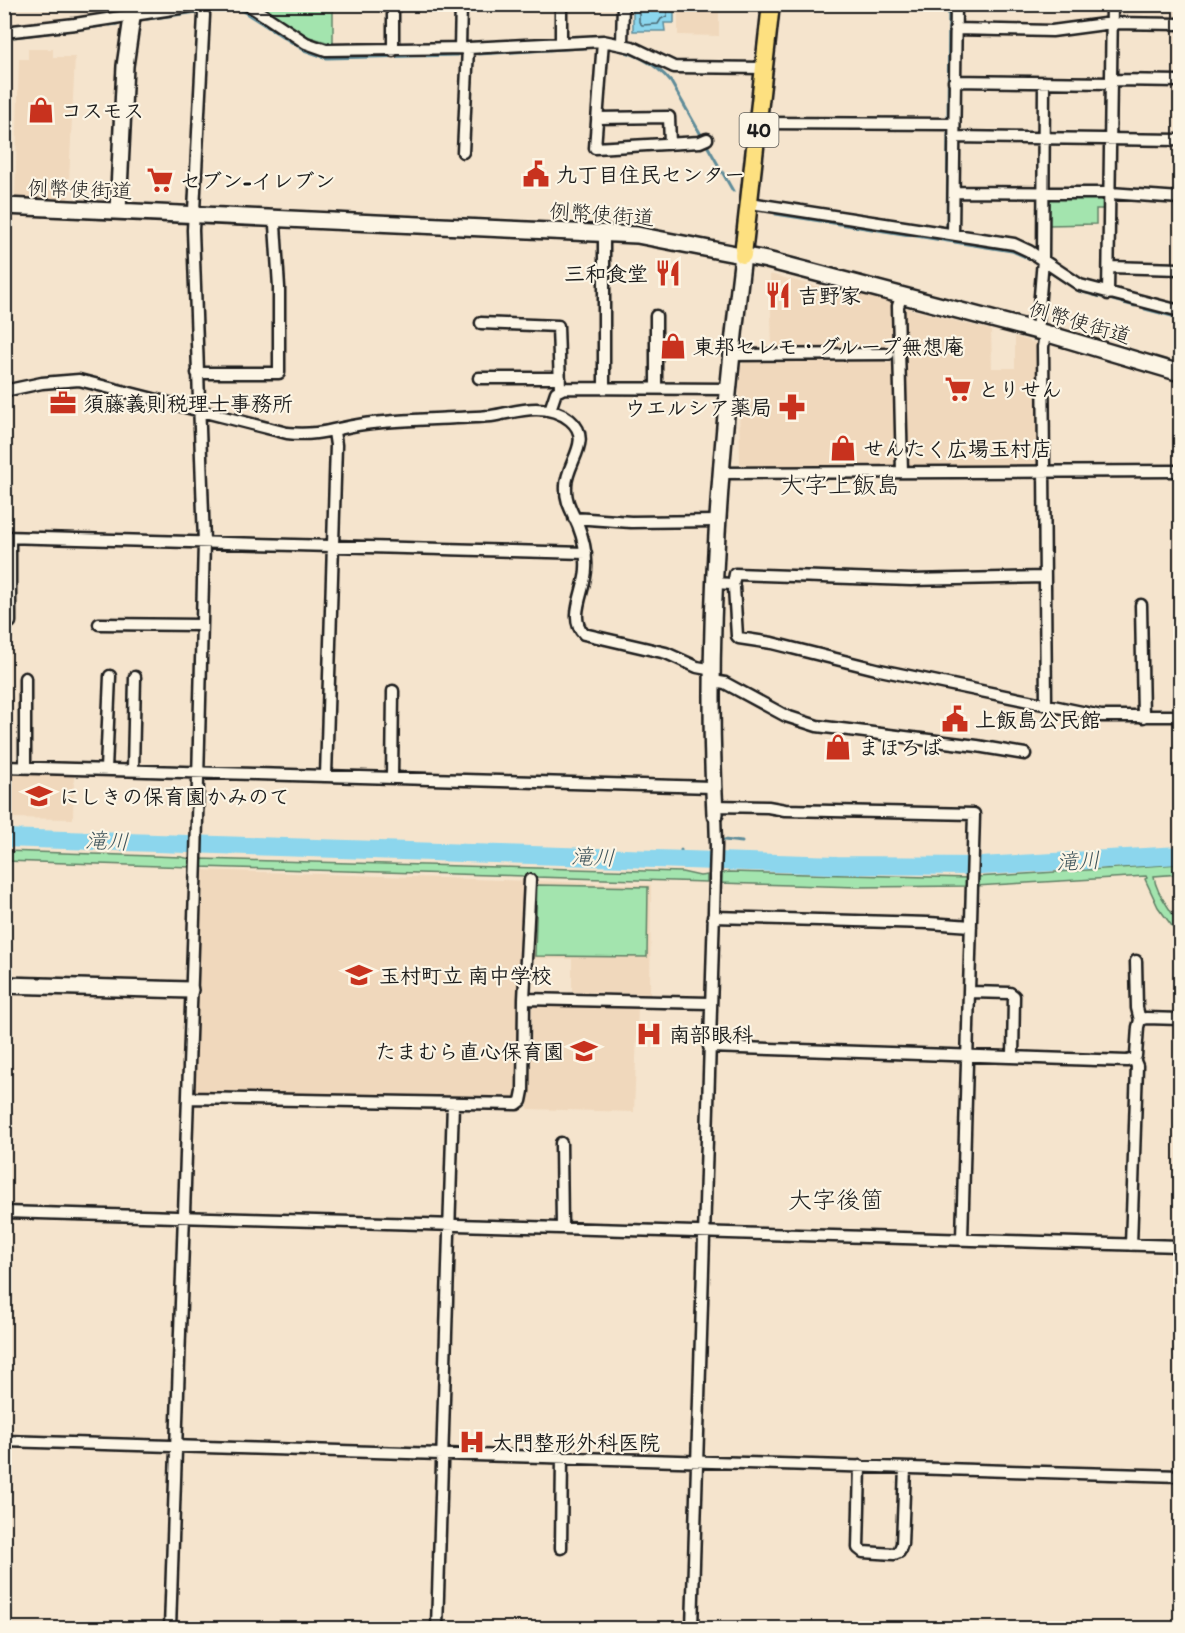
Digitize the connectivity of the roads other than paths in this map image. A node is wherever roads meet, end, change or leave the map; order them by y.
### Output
1 (247, 4) edge
2 (393, 4) edge
3 (461, 4) edge
4 (561, 4) edge
5 (623, 4) edge
6 (771, 4) edge
7 (956, 4) edge
8 (1112, 4) edge
9 (204, 5) edge
10 (134, 9) edge
11 (1112, 23) junction
12 (1180, 24) edge
13 (955, 29) junction
14 (4, 32) edge
15 (603, 41) junction
16 (561, 43) junction
17 (622, 44) junction
18 (464, 48) junction
19 (393, 51) junction
20 (766, 68) junction
21 (954, 81) junction
22 (1180, 81) edge
23 (1044, 82) junction
24 (1112, 82) junction
25 (597, 118) junction
26 (759, 123) junction
27 (954, 124) junction
28 (954, 137) junction
29 (1044, 139) junction
30 (1111, 139) junction
31 (704, 140) dead end
32 (1180, 140) edge
33 (670, 144) junction
34 (463, 152) dead end
35 (954, 192) junction
36 (1044, 193) junction
37 (1110, 193) junction
38 (1180, 198) edge
39 (750, 203) junction
40 (4, 206) edge
41 (118, 211) junction
42 (193, 214) junction
43 (278, 218) junction
44 (604, 233) junction
45 (953, 234) junction
46 (743, 255) junction
47 (1043, 260) junction
48 (1109, 267) junction
49 (1180, 269) edge
50 (1108, 294) junction
51 (902, 295) junction
52 (1180, 311) edge
53 (656, 316) dead end
54 (481, 322) dead end
55 (1041, 332) junction
56 (889, 354) dead end
57 (732, 355) junction
58 (1180, 373) edge
59 (197, 374) junction
60 (479, 378) dead end
61 (560, 383) junction
62 (656, 387) junction
63 (604, 388) junction
64 (729, 388) junction
65 (4, 391) edge
66 (198, 410) junction
67 (550, 410) junction
68 (334, 432) junction
69 (1180, 471) edge
70 (902, 472) junction
71 (1044, 472) junction
72 (722, 473) junction
73 (574, 518) junction
74 (718, 521) junction
75 (7, 537) edge
76 (204, 543) junction
77 (332, 546) junction
78 (586, 554) junction
79 (1045, 577) junction
80 (716, 583) junction
81 (733, 585) junction
82 (1141, 605) dead end
83 (10, 622) dead end
84 (99, 624) dead end
85 (201, 625) junction
86 (713, 675) junction
87 (111, 676) dead end
88 (135, 677) dead end
89 (25, 678) dead end
90 (393, 691) dead end
91 (1046, 705) junction
92 (1180, 716) edge
93 (1143, 717) junction
94 (1025, 754) dead end
95 (4, 767) edge
96 (25, 768) junction
97 (106, 769) junction
98 (133, 769) junction
99 (199, 772) junction
100 (326, 776) junction
101 (392, 778) junction
102 (712, 787) junction
103 (715, 810) junction
104 (530, 880) dead end
105 (713, 917) junction
106 (971, 926) junction
107 (1136, 961) dead end
108 (4, 985) edge
109 (190, 990) junction
110 (969, 992) junction
111 (524, 999) junction
112 (710, 1003) junction
113 (1180, 1019) edge
114 (1140, 1020) junction
115 (709, 1047) junction
116 (967, 1056) junction
117 (1013, 1057) junction
118 (1134, 1059) junction
119 (188, 1098) junction
120 (453, 1103) junction
121 (561, 1143) dead end
122 (4, 1212) edge
123 (184, 1217) junction
124 (450, 1224) junction
125 (562, 1228) junction
126 (704, 1232) junction
127 (962, 1239) junction
128 (1131, 1245) junction
129 (1180, 1246) edge
130 (4, 1440) edge
131 (175, 1444) junction
132 (441, 1452) junction
133 (562, 1457) junction
134 (698, 1461) junction
135 (860, 1466) junction
136 (904, 1468) junction
137 (1180, 1476) edge
138 (561, 1548) dead end
139 (171, 1629) edge
140 (437, 1629) edge
141 (692, 1629) edge

1 - 19 street
2 - 19 street
3 - 18 street
4 - 16 street
5 - 17 street
6 - 20 main road, 40
7 - 13 street
8 - 11 street
9 - 10 street
9 - 42 street
10 - 14 street
10 - 41 main road
11 - 12 street
11 - 13 street
11 - 24 street
13 - 21 street
15 - 16 street
15 - 17 street
15 - 25 street
16 - 18 street
17 - 20 street
18 - 19 street
18 - 34 street
20 - 26 main road, 40
21 - 23 street
21 - 27 street
22 - 24 street
23 - 24 street
23 - 29 street
24 - 30 street
25 - 33 street
25 - 33 street
26 - 27 street
26 - 39 main road, 40
27 - 28 street
28 - 29 street
28 - 35 street
29 - 30 street
29 - 36 street
30 - 32 street
30 - 37 street
31 - 33 street
35 - 36 street
35 - 45 street
36 - 37 street
36 - 47 street
37 - 38 street
37 - 48 street
39 - 45 street
39 - 46 main road, 40
40 - 41 main road, 例幣使街道
41 - 42 main road, 例幣使街道
42 - 43 main road, 例幣使街道
42 - 59 street
43 - 44 main road, 例幣使街道
43 - 59 street
44 - 46 main road, 例幣使街道
44 - 63 street
45 - 47 street
46 - 51 main road, 例幣使街道
46 - 57 main road
47 - 50 street
47 - 55 street
48 - 49 street
48 - 50 street
50 - 52 street
51 - 55 main road, 例幣使街道
51 - 70 street
53 - 62 street
54 - 61 street
55 - 58 main road, 例幣使街道
55 - 71 street
56 - 57 street
57 - 64 main road
59 - 66 street
60 - 61 street
61 - 63 street
61 - 67 street
62 - 63 street
62 - 64 street
64 - 72 main road
65 - 66 street
66 - 68 street
66 - 76 street
67 - 68 street
67 - 73 street
68 - 77 street
69 - 71 street
70 - 71 street
70 - 72 street
71 - 79 street
72 - 74 main road
73 - 74 street
73 - 78 street
74 - 80 main road
75 - 76 street
75 - 83 street
76 - 77 street
76 - 85 street
77 - 78 street
77 - 100 street
78 - 86 street
79 - 81 street
79 - 91 street
80 - 81 street
80 - 86 main road
81 - 91 street
82 - 93 street
84 - 85 street
85 - 99 street
86 - 94 street
86 - 102 main road
87 - 97 street
88 - 98 street
89 - 96 street
90 - 101 street
91 - 93 street
92 - 93 street
95 - 96 street
96 - 97 street
97 - 98 street
98 - 99 street
99 - 100 street
99 - 109 street
100 - 101 street
101 - 102 street
102 - 103 main road
103 - 105 street
103 - 106 street
104 - 111 street
105 - 106 street
105 - 112 street
106 - 110 street
107 - 114 street
108 - 109 main road
109 - 119 street
110 - 116 street
110 - 117 street
111 - 112 street
111 - 120 street
112 - 115 street
113 - 114 street
114 - 118 street
115 - 116 street
115 - 126 street
116 - 117 street
116 - 127 street
117 - 118 street
118 - 128 street
119 - 120 street
119 - 123 street
120 - 124 street
121 - 125 street
122 - 123 street
123 - 124 street
123 - 131 street
124 - 125 street
124 - 132 street
125 - 126 street
126 - 127 street
126 - 134 street
127 - 128 street
128 - 129 street
130 - 131 street
131 - 132 street
131 - 139 street
132 - 133 street
132 - 140 street
133 - 134 street
133 - 138 street
134 - 135 street
134 - 141 street
135 - 136 street
135 - 136 street
136 - 137 street

